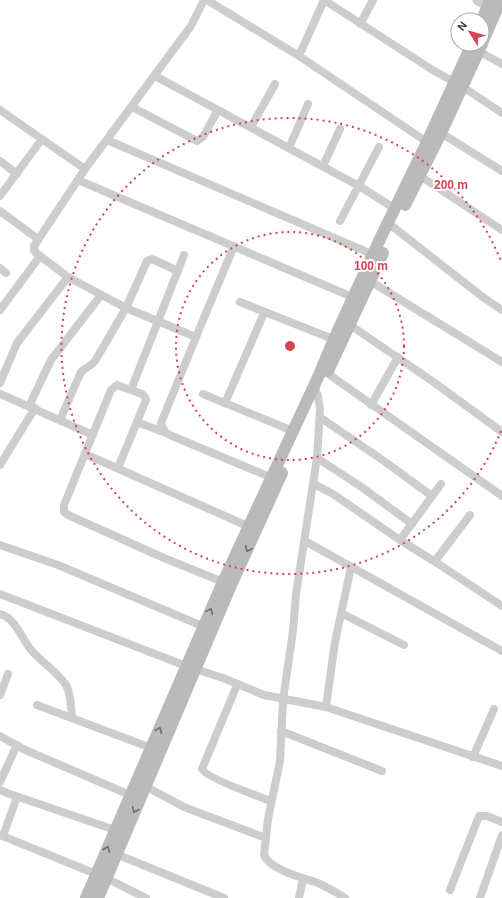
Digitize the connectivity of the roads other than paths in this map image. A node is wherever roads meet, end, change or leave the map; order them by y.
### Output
1 (204, 0) edge
2 (207, 0) edge
3 (324, 0) edge
4 (373, 0) edge
5 (360, 24) junction
6 (474, 52) edge
7 (487, 52) edge
8 (299, 56) junction
9 (501, 60) edge
10 (155, 76) junction
11 (275, 84) dead end
12 (459, 85) junction
13 (308, 104) dead end
14 (132, 107) junction
15 (0, 110) edge
16 (218, 110) junction
17 (502, 113) edge
18 (250, 128) junction
19 (340, 130) dead end
20 (441, 133) junction
21 (42, 139) junction
22 (107, 140) junction
23 (431, 145) junction
24 (379, 147) dead end
25 (289, 148) junction
26 (0, 161) edge
27 (323, 166) junction
28 (85, 169) junction
29 (502, 171) edge
30 (16, 174) junction
31 (420, 176) junction
32 (78, 180) junction
33 (359, 186) junction
34 (0, 196) edge
35 (394, 208) junction
36 (0, 211) edge
37 (340, 221) dead end
38 (391, 225) junction
39 (502, 230) edge
40 (38, 239) junction
41 (234, 246) junction
42 (184, 255) dead end
43 (40, 256) junction
44 (377, 256) junction
45 (178, 271) junction
46 (68, 277) junction
47 (370, 281) junction
48 (101, 295) junction
49 (357, 299) junction
50 (240, 302) dead end
51 (126, 308) junction
52 (0, 310) edge
53 (502, 310) edge
54 (264, 313) junction
55 (157, 321) junction
56 (350, 325) junction
57 (196, 337) junction
58 (338, 341) junction
59 (398, 357) junction
60 (502, 362) edge
61 (327, 373) junction
62 (0, 383) edge
63 (131, 390) junction
64 (316, 391) junction
65 (0, 394) edge
66 (203, 394) dead end
67 (224, 403) junction
68 (372, 405) junction
69 (32, 407) junction
70 (321, 418) junction
71 (60, 420) junction
72 (137, 422) junction
73 (293, 432) junction
74 (502, 432) edge
75 (166, 433) junction
76 (93, 436) junction
77 (86, 454) junction
78 (317, 458) junction
79 (0, 465) edge
80 (118, 468) junction
81 (275, 479) junction
82 (314, 484) junction
83 (441, 484) dead end
84 (432, 496) junction
85 (502, 496) edge
86 (470, 515) dead end
87 (412, 524) junction
88 (252, 528) junction
89 (400, 540) junction
90 (305, 541) junction
91 (0, 545) edge
92 (434, 561) junction
93 (351, 566) junction
94 (223, 582) junction
95 (0, 594) edge
96 (502, 606) edge
97 (341, 613) junction
98 (0, 614) edge
99 (208, 629) junction
100 (404, 645) dead end
101 (502, 651) edge
102 (191, 668) junction
103 (8, 674) dead end
104 (237, 685) junction
105 (0, 695) edge
106 (283, 700) junction
107 (37, 705) dead end
108 (326, 707) junction
109 (494, 709) dead end
110 (72, 718) junction
111 (281, 731) junction
112 (0, 736) edge
113 (17, 745) junction
114 (156, 750) junction
115 (474, 757) junction
116 (4, 764) edge
117 (502, 766) edge
118 (382, 771) dead end
119 (0, 782) edge
120 (145, 786) junction
121 (0, 790) edge
122 (130, 795) junction
123 (17, 797) junction
124 (271, 802) junction
125 (502, 822) edge
126 (115, 830) junction
127 (502, 835) edge
128 (1, 836) edge
129 (266, 838) junction
130 (116, 854) junction
131 (101, 876) junction
132 (303, 879) junction
133 (450, 890) dead end
134 (330, 894) edge
135 (86, 898) edge
136 (98, 898) edge
137 (146, 898) edge
138 (224, 898) edge
139 (299, 898) edge
140 (346, 898) edge
141 (480, 898) edge

1 - 10 street
2 - 8 street
3 - 5 street
3 - 8 street
4 - 5 street
5 - 12 street
6 - 12 main road
7 - 9 street
8 - 23 street
10 - 14 street
10 - 16 street
11 - 18 street
12 - 17 street
12 - 20 main road
12 - 23 main road
13 - 25 street
14 - 16 street
14 - 22 street
15 - 21 street
16 - 18 street
18 - 25 street
19 - 27 street
20 - 23 main road
20 - 29 street
21 - 28 street
21 - 30 street
22 - 28 street
22 - 44 street
23 - 31 main road
23 - 35 main road
24 - 33 street
25 - 27 street
26 - 30 street
27 - 33 street
28 - 32 street
30 - 34 street
31 - 38 main road
31 - 39 street
32 - 40 street
32 - 41 street
33 - 35 street
33 - 37 street
35 - 38 main road
36 - 40 street
38 - 44 main road
38 - 53 street
40 - 43 street
41 - 49 street
41 - 57 street
42 - 45 street
43 - 46 street
43 - 52 street
44 - 47 main road
44 - 49 main road
45 - 51 street
45 - 55 street
46 - 48 street
46 - 62 street
47 - 49 main road
47 - 60 street
48 - 51 street
48 - 69 street
49 - 56 main road
49 - 58 main road
50 - 54 street
51 - 55 street
51 - 71 street
54 - 58 street
54 - 67 street
55 - 57 street
55 - 63 street
56 - 58 main road
56 - 59 street
57 - 75 street
58 - 61 main road
58 - 64 main road
59 - 68 street
59 - 74 street
61 - 64 main road
61 - 68 street
63 - 72 street
63 - 76 street
64 - 70 street
64 - 73 main road
64 - 81 main road
65 - 69 street
66 - 67 street
67 - 73 street
68 - 85 street
69 - 71 street
69 - 79 street
70 - 78 street
70 - 84 street
71 - 76 street
72 - 75 street
72 - 80 street
73 - 81 main road
75 - 81 street
76 - 77 street
77 - 80 street
77 - 94 street
78 - 82 street
78 - 87 street
80 - 88 street
81 - 88 main road
82 - 89 street
82 - 90 street
83 - 84 street
84 - 87 street
86 - 92 street
87 - 89 street
88 - 94 main road
88 -> 99 main road
89 - 92 street
90 - 93 street
90 - 106 street
91 - 99 street
92 - 96 street
93 - 97 street
93 - 101 street
99 -> 94 main road
95 - 102 street
97 - 100 street
97 - 108 street
98 - 110 street
99 - 102 main road
102 - 104 street
102 - 114 main road
103 - 105 street
104 - 106 street
104 - 124 street
106 - 108 street
106 - 111 street
107 - 110 street
108 - 115 street
109 - 115 street
110 - 114 street
111 - 118 street
111 - 124 street
112 - 113 street
113 - 116 street
113 - 122 street
114 - 120 main road
114 - 122 main road
115 - 117 street
116 - 119 street
120 - 129 street
120 -> 130 main road
121 - 123 street
122 - 126 main road
123 - 126 street
123 - 128 street
124 - 129 street
125 - 133 street
131 -> 126 main road
127 - 141 street
128 - 131 street
129 - 132 street
130 - 131 main road
130 - 138 street
131 - 135 main road
131 - 136 main road
131 - 137 street
132 - 134 street
132 - 139 street
134 - 140 street

